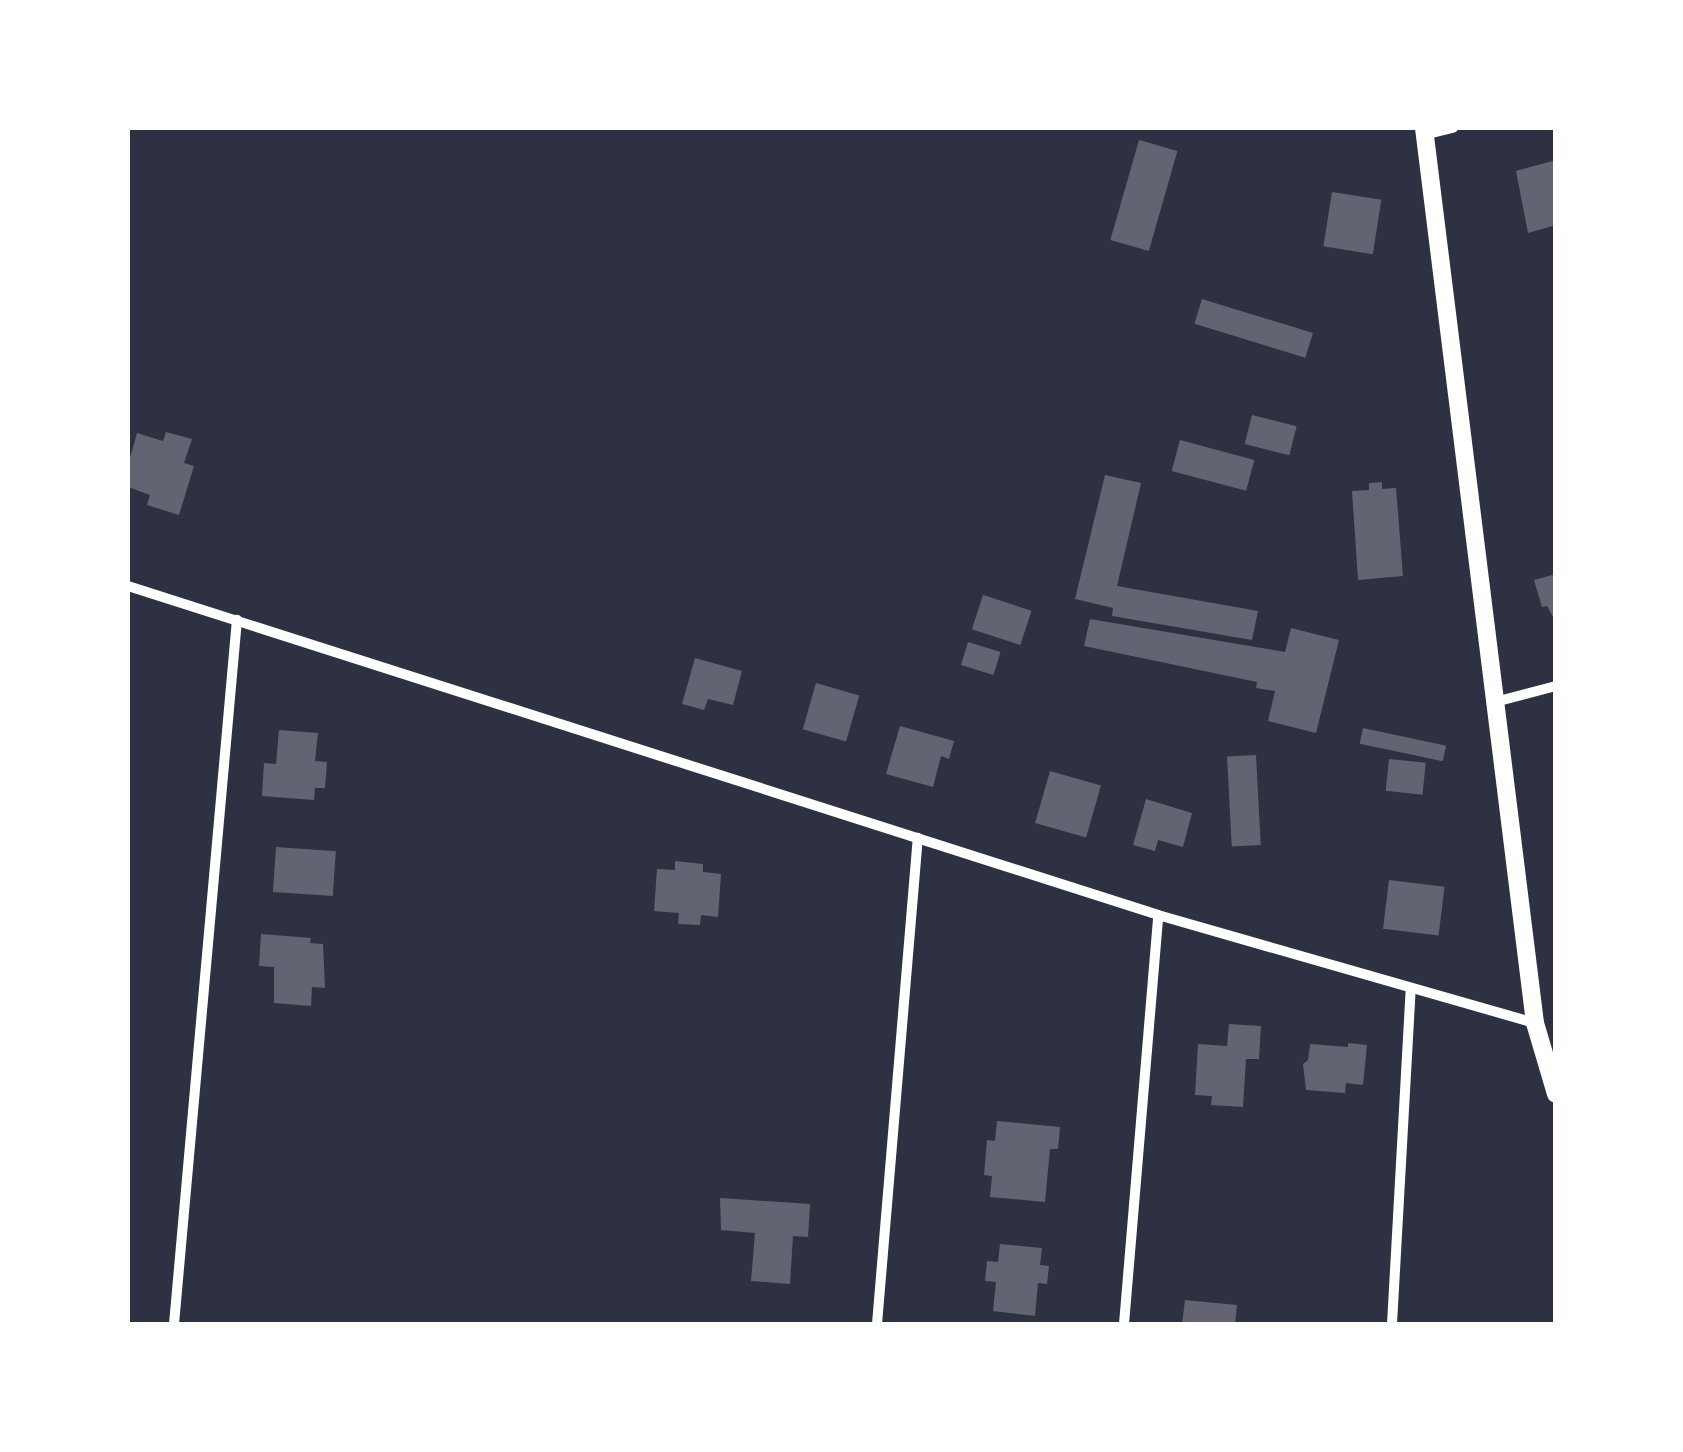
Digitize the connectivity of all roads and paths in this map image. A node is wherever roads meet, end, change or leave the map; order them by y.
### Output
1 (1453, 128) edge
2 (1424, 131) edge
3 (128, 586) edge
4 (237, 620) junction
5 (1556, 686) edge
6 (1495, 702) junction
7 (918, 838) junction
8 (1158, 916) junction
9 (1411, 989) junction
10 (1535, 1023) junction
11 (1556, 1094) edge
12 (174, 1324) edge
13 (877, 1324) edge
14 (1124, 1324) edge
15 (1392, 1324) edge

1 - 2 street
2 - 6 street
3 - 4 street
4 - 7 street
4 - 12 street
5 - 6 street
6 - 10 street
7 - 8 street
7 - 13 street
8 - 9 street
8 - 14 street
9 - 10 street
9 - 15 street
10 - 11 street

